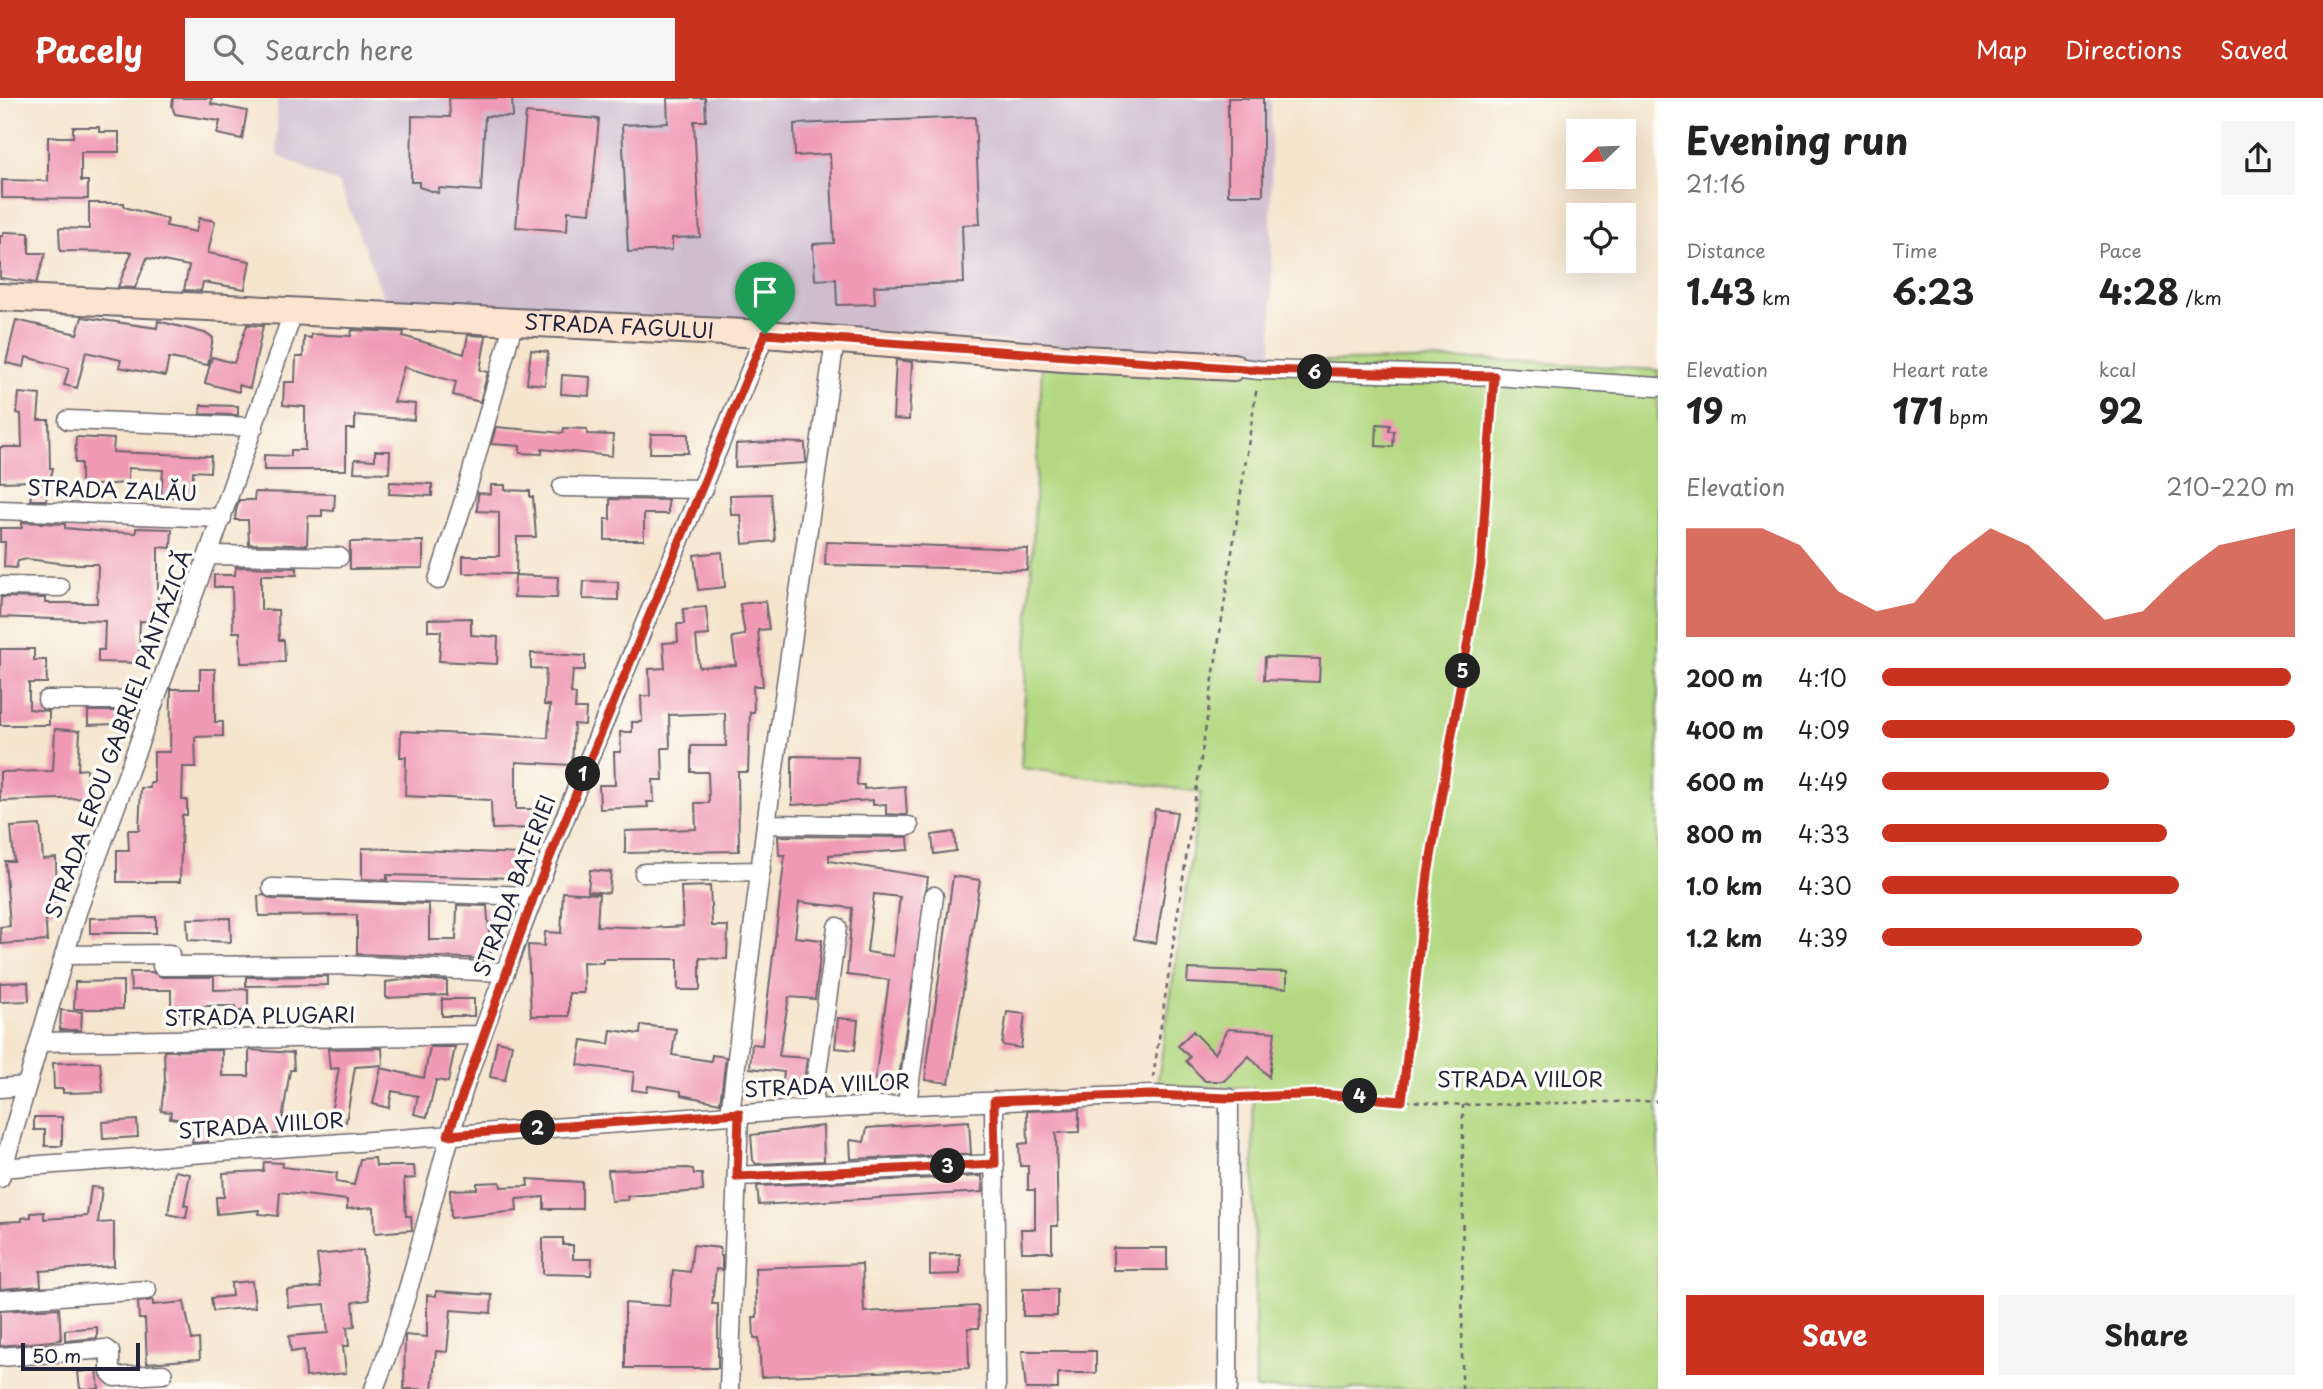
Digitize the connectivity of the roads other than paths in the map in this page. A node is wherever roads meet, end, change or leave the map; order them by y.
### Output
1 (0, 297) edge
2 (294, 310) junction
3 (514, 321) junction
4 (765, 334) junction
5 (835, 340) junction
6 (1233, 367) joint
7 (1658, 387) edge
8 (68, 420) dead end
9 (254, 427) junction
10 (562, 487) dead end
11 (704, 489) junction
12 (0, 510) edge
13 (222, 518) junction
14 (208, 555) junction
15 (339, 557) dead end
16 (438, 580) dead end
17 (0, 586) edge
18 (60, 587) dead end
19 (47, 700) dead end
20 (153, 700) junction
21 (766, 824) junction
22 (909, 826) dead end
23 (761, 871) junction
24 (644, 873) dead end
25 (272, 888) dead end
26 (534, 896) junction
27 (934, 896) dead end
28 (837, 927) dead end
29 (65, 954) junction
30 (505, 972) junction
31 (481, 1035) junction
32 (40, 1042) junction
33 (26, 1086) junction
34 (0, 1088) edge
35 (994, 1101) junction
36 (907, 1104) junction
37 (812, 1109) junction
38 (735, 1114) junction
39 (448, 1135) junction
40 (995, 1164) junction
41 (1, 1171) edge
42 (737, 1177) junction
43 (148, 1290) dead end
44 (0, 1300) edge
45 (0, 1357) edge
46 (163, 1374) dead end
47 (374, 1389) edge
48 (729, 1389) edge
49 (996, 1389) edge
50 (1228, 1389) edge

1 - 2 street, STRADA FAGULUI
2 - 3 street, STRADA FAGULUI
2 - 9 street, STRADA EROU GABRIEL PANTAZICĂ
3 - 4 street, STRADA FAGULUI
3 - 16 street
4 - 5 street, STRADA FAGULUI
4 - 11 street, STRADA BATERIEI
5 - 6 street, STRADA FAGULUI
5 - 21 street
6 - 7 street, STRADA FAGULUI
8 - 9 street
9 - 13 street, STRADA EROU GABRIEL PANTAZICĂ
10 - 11 street
11 - 26 street, STRADA BATERIEI
12 - 13 street, STRADA ZALĂU
13 - 14 street, STRADA EROU GABRIEL PANTAZICĂ
14 - 15 street
14 - 20 street, STRADA EROU GABRIEL PANTAZICĂ
17 - 18 street
19 - 20 street
20 - 29 street, STRADA EROU GABRIEL PANTAZICĂ
21 - 22 street
21 - 23 street
23 - 24 street
23 - 38 street
25 - 26 street
26 - 30 street, STRADA BATERIEI
27 - 36 street
28 - 37 street
29 - 30 street
29 - 32 street, STRADA EROU GABRIEL PANTAZICĂ
30 - 31 street, STRADA BATERIEI
31 - 32 street, STRADA PLUGARI
31 - 39 street, STRADA BATERIEI
32 - 33 street, STRADA EROU GABRIEL PANTAZICĂ
33 - 34 street
33 - 41 street, STRADA EROU GABRIEL PANTAZICĂ
35 - 36 street, STRADA VIILOR
35 - 40 street
35 - 50 street, STRADA VIILOR
36 - 37 street, STRADA VIILOR
37 - 38 street, STRADA VIILOR
38 - 39 street, STRADA VIILOR
38 - 42 street
39 - 41 street, STRADA VIILOR
39 - 47 street, STRADA BATERIEI
40 - 42 street
40 - 49 street
42 - 48 street
43 - 44 street
45 - 46 street

